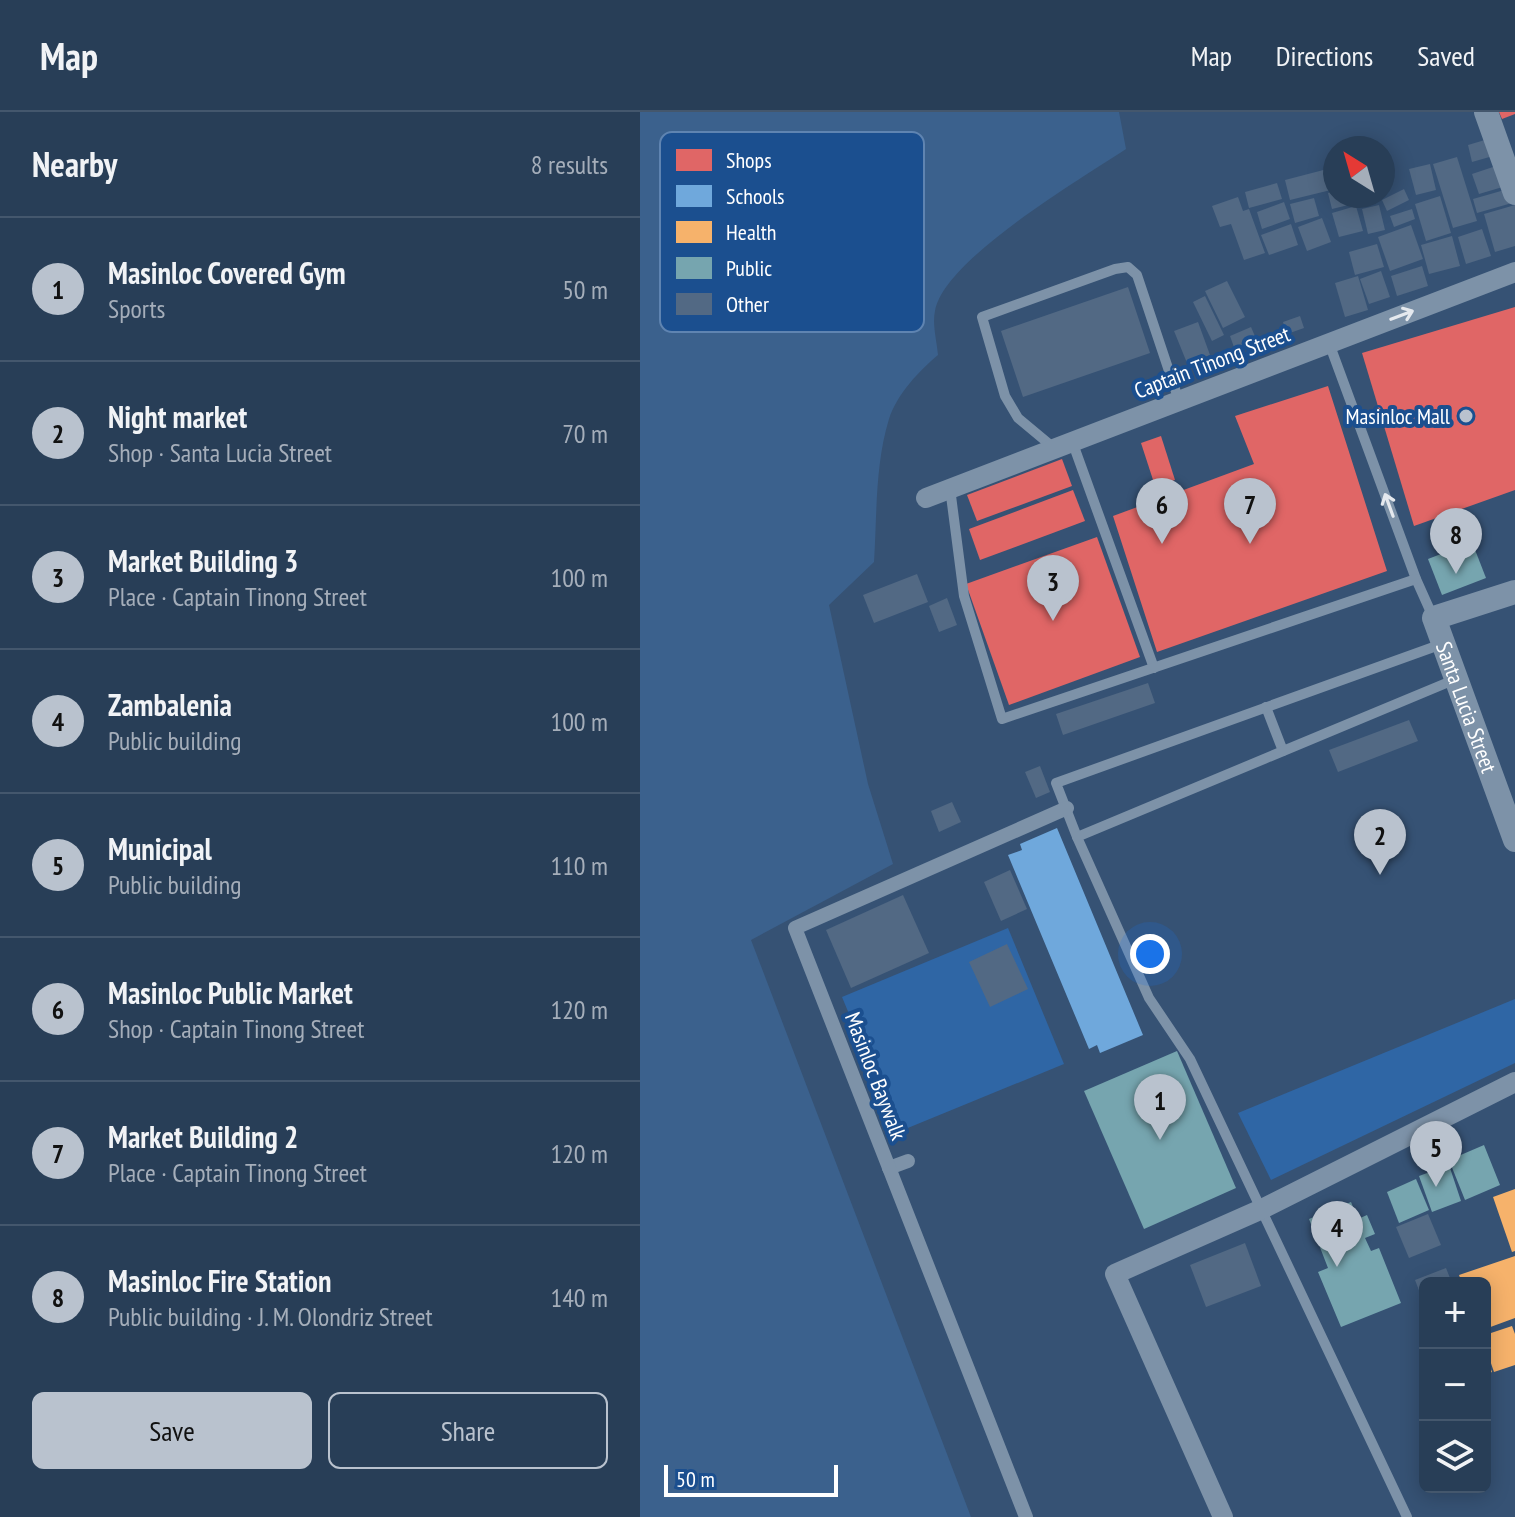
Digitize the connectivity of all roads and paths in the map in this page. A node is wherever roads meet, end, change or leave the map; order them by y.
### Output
1 (1486, 112) edge
2 (1515, 193) edge
3 (1515, 272) edge
4 (1329, 343) junction
5 (1179, 401) junction
6 (1063, 445) junction
7 (950, 488) junction
8 (926, 498) dead end
9 (1416, 579) junction
10 (1515, 592) edge
11 (1434, 618) junction
12 (1442, 644) junction
13 (1154, 668) junction
14 (1458, 679) junction
15 (1266, 707) junction
16 (1283, 751) junction
17 (1067, 808) junction
18 (1077, 837) junction
19 (1515, 840) edge
20 (1515, 1082) edge
21 (908, 1161) dead end
22 (889, 1168) junction
23 (1262, 1209) junction
24 (1026, 1517) edge
25 (1223, 1517) edge
26 (1407, 1517) edge

1 - 2 street
4 -> 3 street, Captain Tinong Street
4 - 5 street, Captain Tinong Street
9 -> 4 lane
5 - 6 street, Captain Tinong Street
5 - 6 lane
6 - 7 street, Captain Tinong Street
6 - 13 lane
7 - 8 street, Captain Tinong Street
7 - 13 lane
9 - 11 lane
9 - 13 lane
10 - 11 street
11 - 12 street, Santa Lucia Street
12 - 14 street, Santa Lucia Street
12 - 15 lane
14 - 16 lane
14 - 19 street, Santa Lucia Street
15 - 16 lane
15 - 17 lane
16 - 18 lane
17 - 18 lane
17 - 22 street, Masinloc Baywalk
18 - 23 lane
20 - 23 street
21 - 22 street
22 - 24 street, Masinloc Baywalk
23 - 25 street
23 - 26 lane

